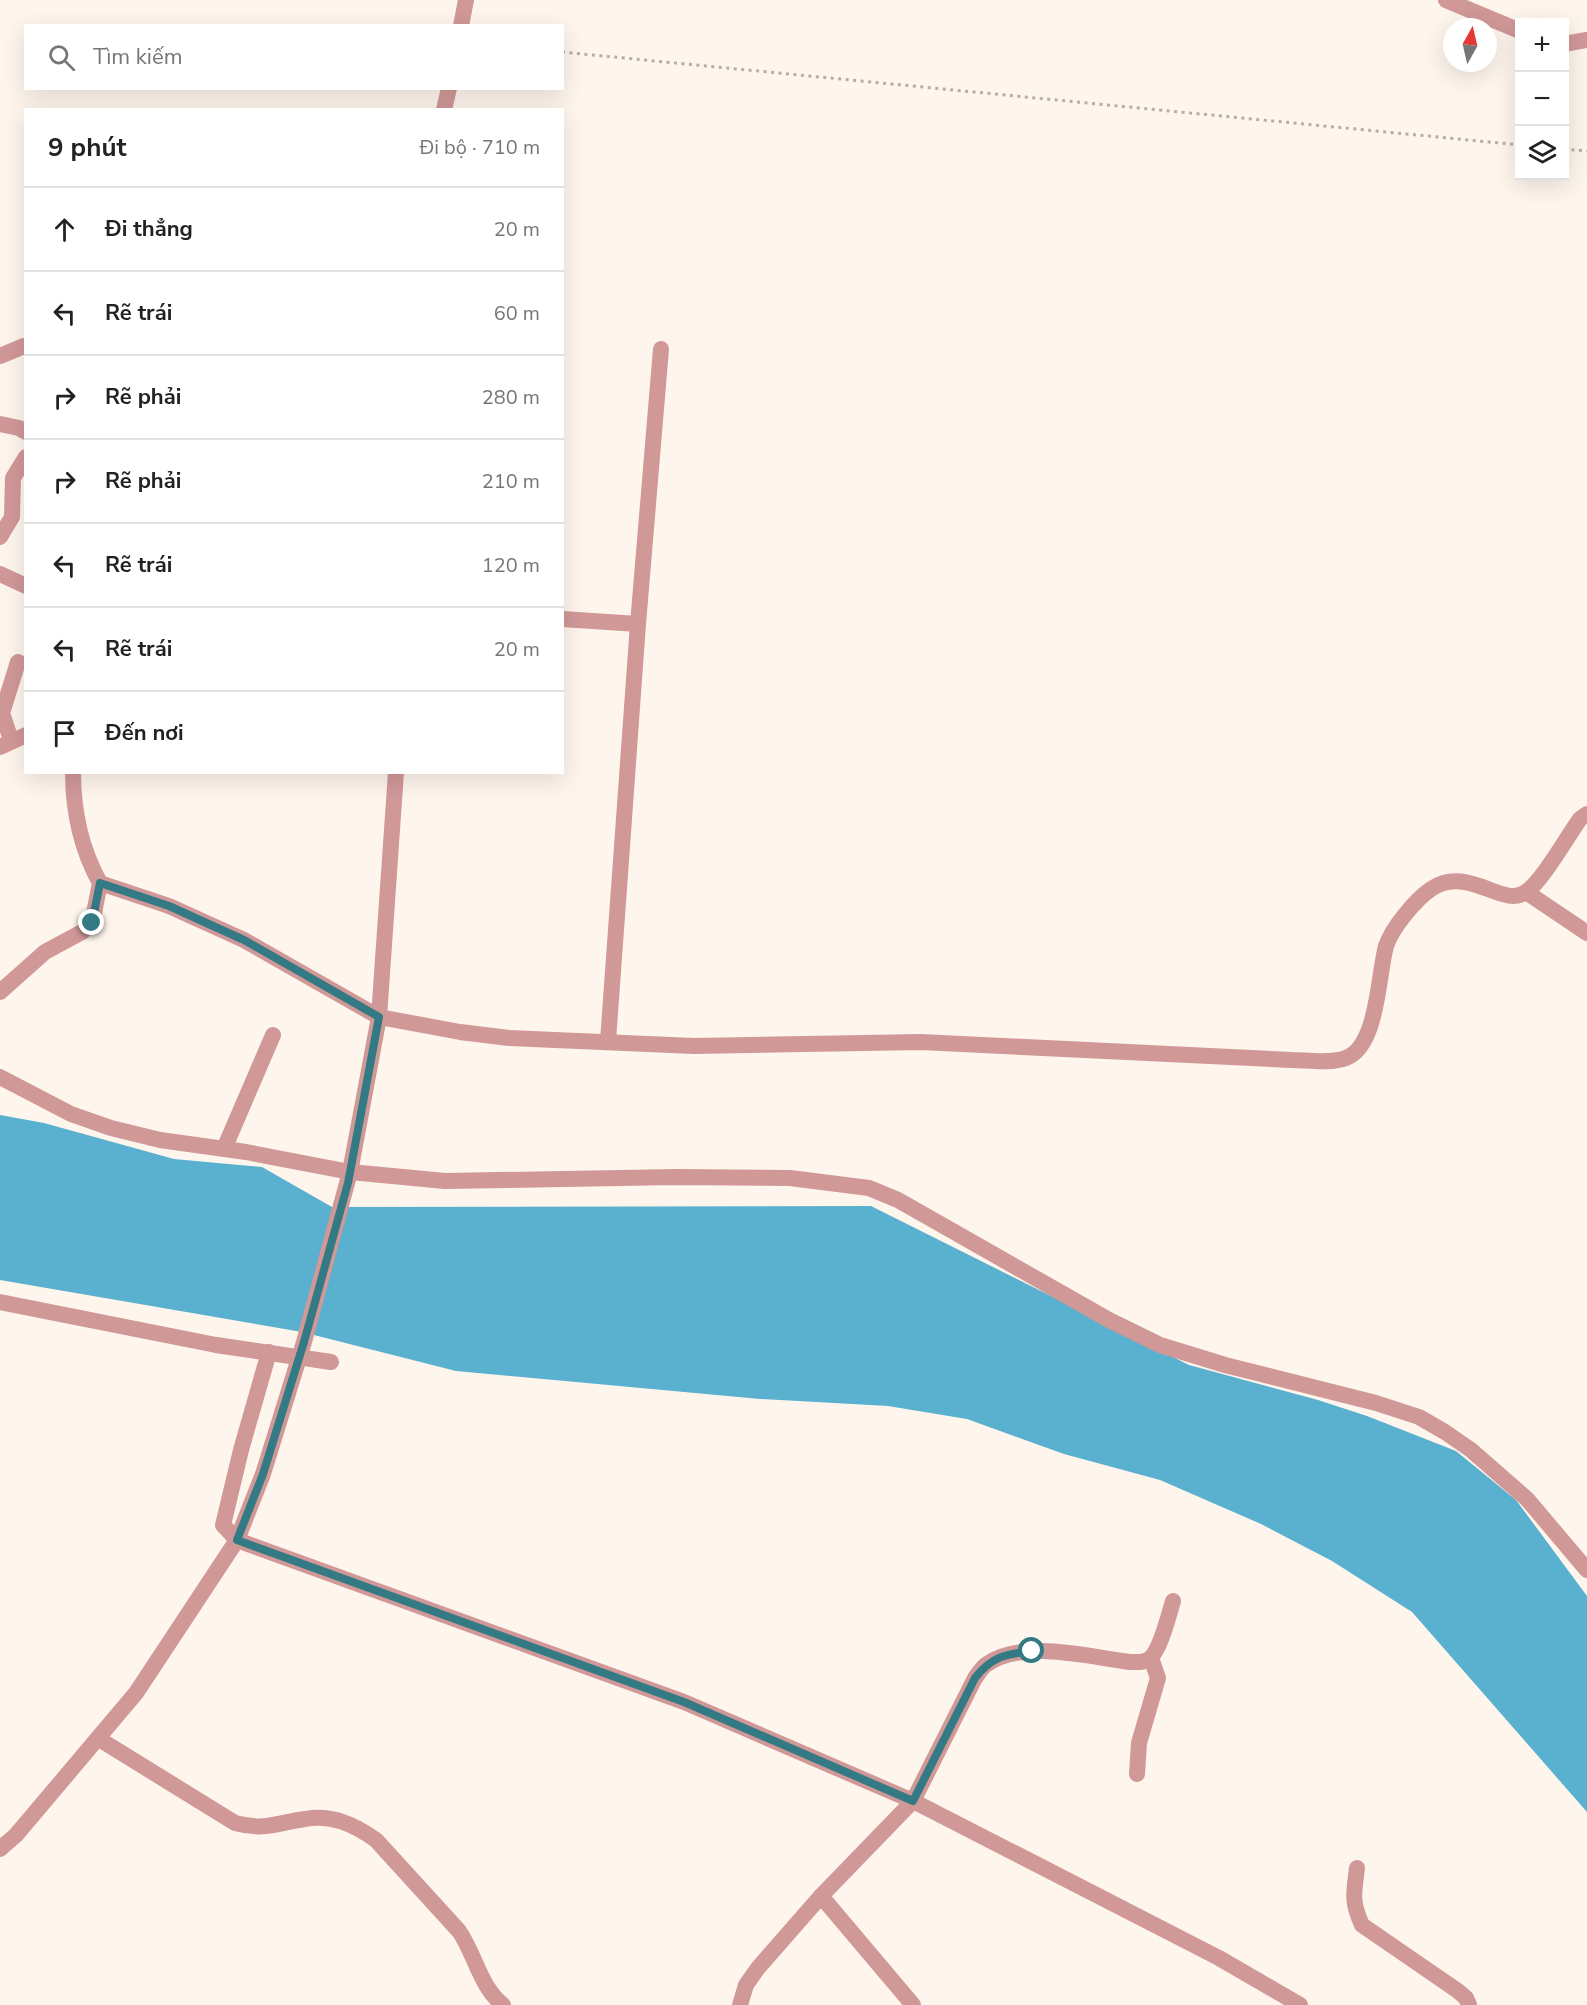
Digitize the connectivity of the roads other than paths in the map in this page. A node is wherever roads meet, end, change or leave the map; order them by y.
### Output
1 (466, 0) edge
2 (1446, 0) edge
3 (461, 23) edge
4 (1515, 29) edge
5 (1587, 40) edge
6 (1569, 43) edge
7 (449, 90) edge
8 (444, 108) edge
9 (24, 346) edge
10 (661, 349) dead end
11 (0, 356) edge
12 (0, 424) edge
13 (24, 431) edge
14 (24, 460) edge
15 (0, 537) edge
16 (0, 574) edge
17 (24, 585) edge
18 (564, 620) edge
19 (638, 624) junction
20 (18, 662) dead end
21 (12, 741) edge
22 (73, 774) edge
23 (396, 774) edge
24 (1587, 814) edge
25 (100, 883) junction
26 (1526, 892) junction
27 (1587, 933) edge
28 (0, 992) edge
29 (379, 1017) junction
30 (273, 1035) dead end
31 (608, 1041) junction
32 (0, 1077) edge
33 (224, 1149) junction
34 (349, 1177) junction
35 (0, 1302) edge
36 (270, 1352) junction
37 (331, 1362) dead end
38 (237, 1540) junction
39 (1587, 1570) edge
40 (1173, 1601) dead end
41 (1151, 1658) junction
42 (99, 1739) junction
43 (1137, 1774) dead end
44 (913, 1801) junction
45 (0, 1849) edge
46 (1357, 1868) dead end
47 (821, 1896) junction
48 (503, 2005) edge
49 (740, 2005) edge
50 (914, 2005) edge
51 (1300, 2005) edge
52 (1469, 2005) edge

1 - 3 street
2 - 4 street
5 - 6 street
7 - 8 street
9 - 11 street
10 - 19 street
12 - 13 street
14 - 15 street
16 - 17 street
18 - 19 street
19 - 31 street
20 - 21 street
22 - 25 street
23 - 29 street
24 - 26 street
25 - 28 street
25 - 29 street
26 - 27 street
26 - 31 street
29 - 31 street
29 - 34 street
30 - 33 street
32 - 33 street
33 - 34 street
34 - 38 street
34 - 39 street
35 - 36 street
36 - 37 street
36 - 38 street
38 - 42 street
38 - 44 street
40 - 41 street
41 - 43 street
41 - 44 street
42 - 45 street
42 - 48 street
44 - 47 street
44 - 51 street
46 - 52 street
47 - 49 street
47 - 50 street

